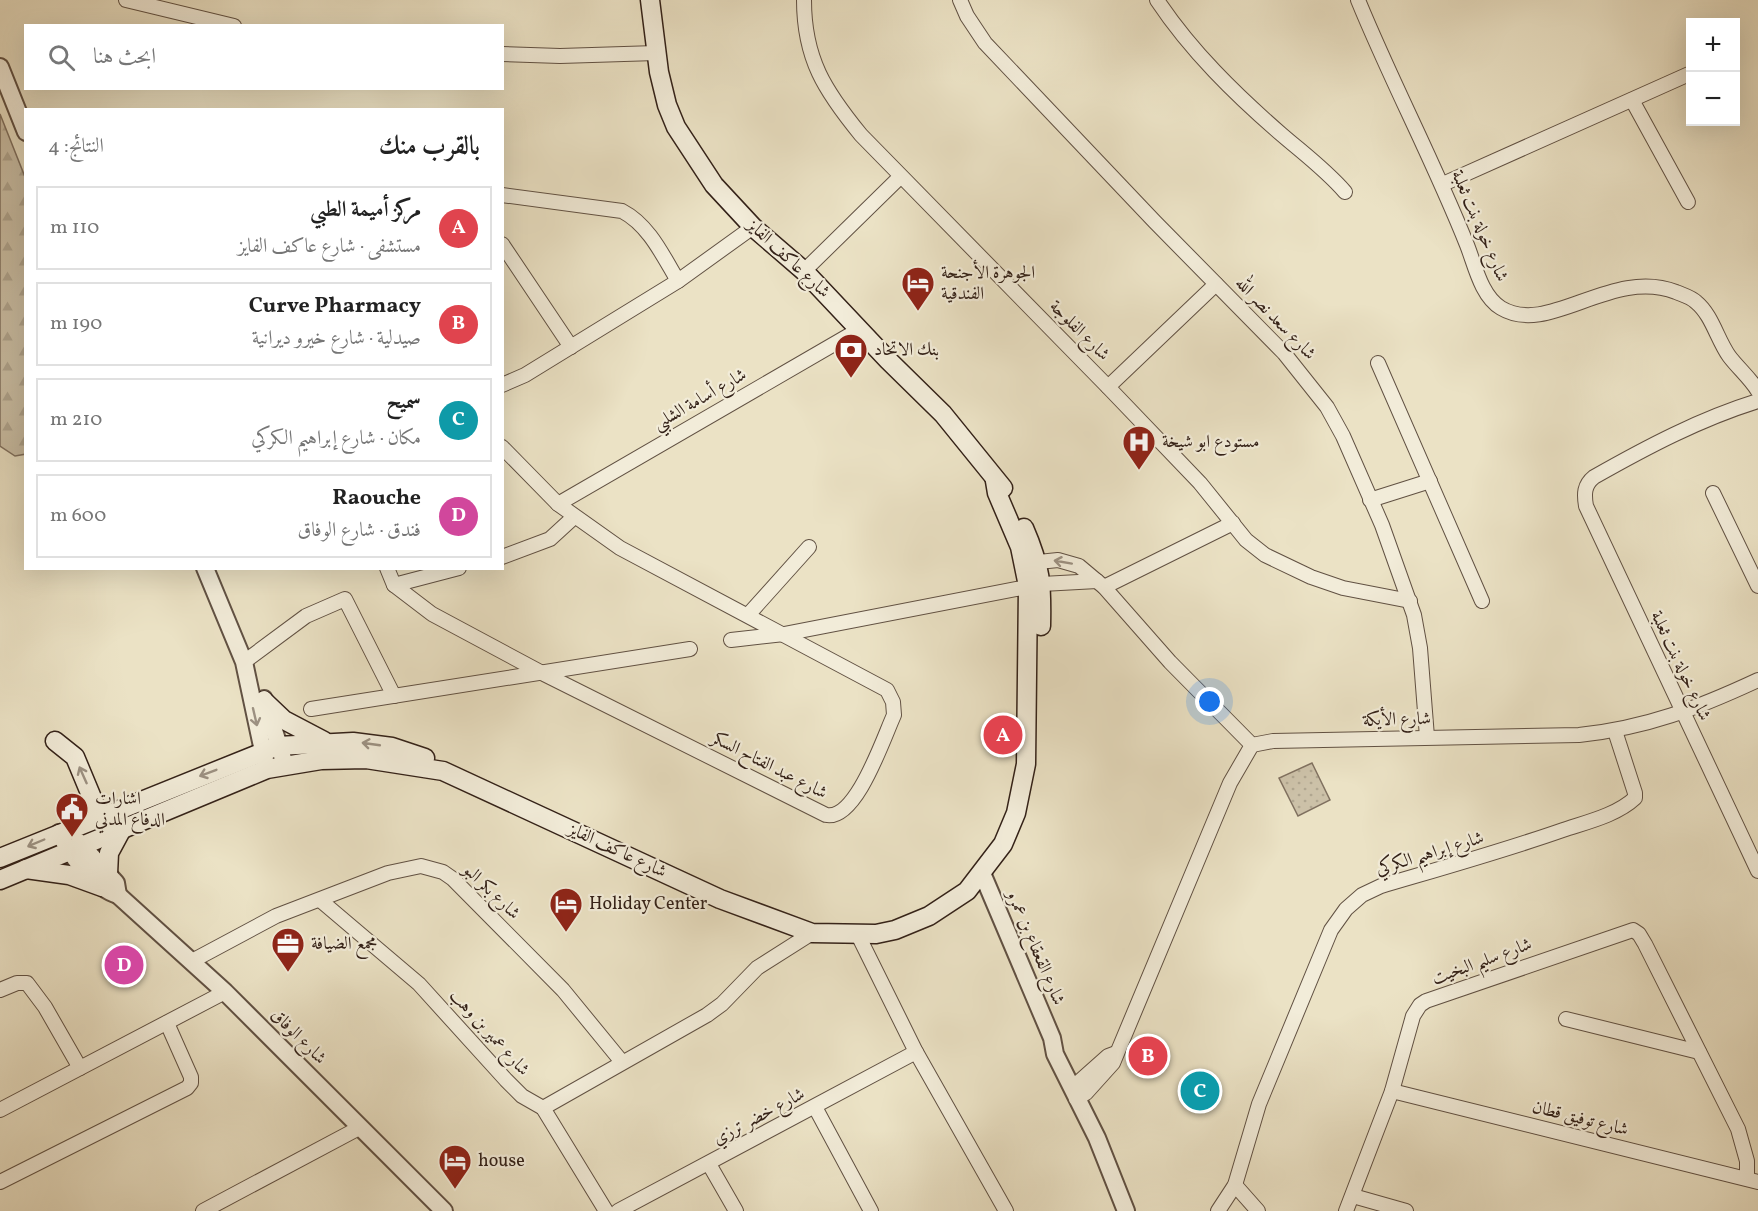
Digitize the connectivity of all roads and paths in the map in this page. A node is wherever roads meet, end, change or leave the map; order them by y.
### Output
1 (126, 0) edge
2 (650, 0) edge
3 (804, 0) edge
4 (960, 0) edge
5 (1157, 0) edge
6 (1358, 0) edge
7 (226, 24) edge
8 (656, 53) junction
9 (504, 54) edge
10 (0, 67) edge
11 (1686, 75) edge
12 (1632, 100) junction
13 (24, 127) edge
14 (900, 177) junction
15 (1443, 184) junction
16 (1346, 192) dead end
17 (504, 195) edge
18 (1688, 202) dead end
19 (753, 227) junction
20 (504, 247) edge
21 (804, 271) junction
22 (678, 281) junction
23 (1216, 284) junction
24 (860, 329) junction
25 (571, 347) junction
26 (1378, 363) dead end
27 (504, 384) edge
28 (1108, 387) junction
29 (1758, 391) edge
30 (1758, 401) edge
31 (504, 449) edge
32 (1430, 482) junction
33 (1713, 493) dead end
34 (1370, 500) junction
35 (558, 504) junction
36 (574, 517) junction
37 (1233, 523) junction
38 (809, 547) dead end
39 (504, 556) edge
40 (1031, 563) junction
41 (206, 570) edge
42 (388, 570) edge
43 (451, 570) edge
44 (1101, 584) junction
45 (394, 585) junction
46 (1035, 585) junction
47 (1758, 586) edge
48 (1410, 601) junction
49 (1482, 601) dead end
50 (748, 615) junction
51 (784, 634) junction
52 (731, 640) dead end
53 (690, 649) dead end
54 (244, 663) junction
55 (544, 674) junction
56 (1758, 680) edge
57 (394, 696) junction
58 (264, 701) junction
59 (311, 709) dead end
60 (1683, 714) junction
61 (1615, 731) junction
62 (1427, 737) junction
63 (55, 741) dead end
64 (325, 742) junction
65 (1252, 745) junction
66 (270, 748) junction
67 (276, 767) junction
68 (443, 771) junction
69 (100, 816) junction
70 (123, 827) junction
71 (65, 830) junction
72 (74, 847) junction
73 (0, 858) edge
74 (24, 869) junction
75 (1758, 871) edge
76 (982, 873) junction
77 (0, 880) edge
78 (105, 881) junction
79 (320, 900) junction
80 (812, 933) junction
81 (858, 935) junction
82 (192, 962) junction
83 (0, 990) edge
84 (225, 992) junction
85 (1566, 1019) dead end
86 (167, 1023) junction
87 (916, 1052) junction
88 (1699, 1053) junction
89 (622, 1062) junction
90 (80, 1068) junction
91 (1079, 1091) junction
92 (1392, 1091) junction
93 (815, 1107) junction
94 (543, 1108) junction
95 (0, 1110) edge
96 (359, 1128) junction
97 (709, 1164) junction
98 (1752, 1180) edge
99 (0, 1182) edge
100 (1235, 1185) junction
101 (1353, 1196) junction
102 (222, 1207) edge
103 (203, 1211) edge
104 (444, 1211) edge
105 (606, 1211) edge
106 (618, 1211) edge
107 (736, 1211) edge
108 (871, 1211) edge
109 (1006, 1211) edge
110 (1126, 1211) edge
111 (1218, 1211) edge
112 (1258, 1211) edge
113 (1346, 1211) edge
114 (1406, 1211) edge

1 - 7 street
2 - 8 main road, شارع عاكف الفايز
3 - 14 street, شارع الفلوجة
4 - 23 street, شارع سعد نصر الله
5 - 16 street
6 - 15 street, شارع خولة بنت ثعلبة
8 - 9 street
8 - 19 main road, شارع عاكف الفايز
10 - 13 street
11 - 12 street
12 - 15 street
12 - 18 street
14 - 21 street
14 - 28 street, شارع الفلوجة
15 - 29 street, شارع خولة بنت ثعلبة
17 - 22 street
19 - 21 main road, شارع عاكف الفايز
19 - 22 street
20 - 25 street
21 - 24 main road, شارع عاكف الفايز
22 - 25 street
23 - 28 street
23 - 34 street, شارع سعد نصر الله
24 - 35 street, شارع أسامة الشلبي
24 - 40 main road, شارع عاكف الفايز
25 - 27 street
26 - 32 street
28 - 37 street, شارع الفلوجة
30 - 60 street, شارع خولة بنت ثعلبة
31 - 35 street, شارع عبد الفتاح السكر
32 - 34 street
32 - 49 street
33 - 47 street
34 - 48 street, شارع سعد نصر الله
35 - 36 street, شارع عبد الفتاح السكر
36 - 39 street
36 - 50 street, شارع عبد الفتاح السكر
37 - 44 street
37 - 48 street, شارع الفلوجة
38 - 50 street
44 -> 40 street
40 - 46 main road, شارع عاكف الفايز
41 - 54 street
42 - 45 street
43 - 45 street
44 - 46 street
44 - 65 street
45 - 55 street, شارع عبد الفتاح السكر
46 - 51 street
46 - 76 main road, شارع عاكف الفايز
48 - 62 street, شارع سعد نصر الله
50 - 51 street, شارع عبد الفتاح السكر
51 - 52 street
51 - 55 street, شارع عبد الفتاح السكر
53 - 55 street
54 - 57 street
54 - 58 street
54 -> 66 street
55 - 57 street
56 - 60 street, شارع الأيكة
57 - 59 street
58 - 64 main road
58 - 66 street
60 - 61 street, شارع الأيكة
60 - 75 street, شارع خولة بنت ثعلبة
61 - 62 street, شارع الأيكة
61 - 100 street, شارع إبراهيم الكركي
62 - 65 street, شارع الأيكة
69 -> 63 main road
64 - 66 main road, شارع عاكف الفايز
68 -> 64 main road, شارع عاكف الفايز
65 - 91 street
66 - 67 street
66 -> 69 main road, شارع عاكف الفايز
67 - 68 main road, شارع عاكف الفايز
67 - 70 main road, شارع عاكف الفايز
68 - 80 main road, شارع عاكف الفايز
69 - 71 main road, شارع عاكف الفايز
70 - 72 main road, شارع عاكف الفايز
70 - 78 main road
71 - 72 street, شارع الوفاق
71 -> 73 main road, شارع عاكف الفايز
72 - 74 main road, شارع عاكف الفايز
72 - 78 street, شارع الوفاق
74 - 77 main road, شارع عاكف الفايز
74 - 78 main road
76 - 81 main road, شارع عاكف الفايز
76 - 91 street, شارع القعقاع بن عمرو
78 - 82 street, شارع الوفاق
79 - 82 street, شارع بكر البو
79 - 89 street, شارع بكر البو
79 - 94 street, شارع عمير بن وهب
80 - 81 main road, شارع عاكف الفايز
80 - 89 street
81 - 87 street
82 - 84 street, شارع الوفاق
83 - 90 street
84 - 86 street
84 - 96 street, شارع الوفاق
85 - 88 street
86 - 90 street
86 - 99 street
87 - 93 street, شارع خضر ترزي
87 - 109 street
88 - 92 street, شارع سليم البخيت
88 - 98 street, شارع سليم البخيت
89 - 94 street
90 - 95 street
91 - 110 street, شارع القعقاع بن عمرو
92 - 98 street, شارع توفيق قطان
92 - 101 street, شارع سليم البخيت
93 - 97 street, شارع خضر ترزي
93 - 108 street
94 - 105 street, شارع عمير بن وهب
96 - 102 street
96 - 104 street, شارع الوفاق
97 - 106 street, شارع خضر ترزي
97 - 107 street
100 - 111 street, شارع إبراهيم الكركي
100 - 112 street
101 - 113 street, شارع سليم البخيت
101 - 114 street
102 - 103 street

